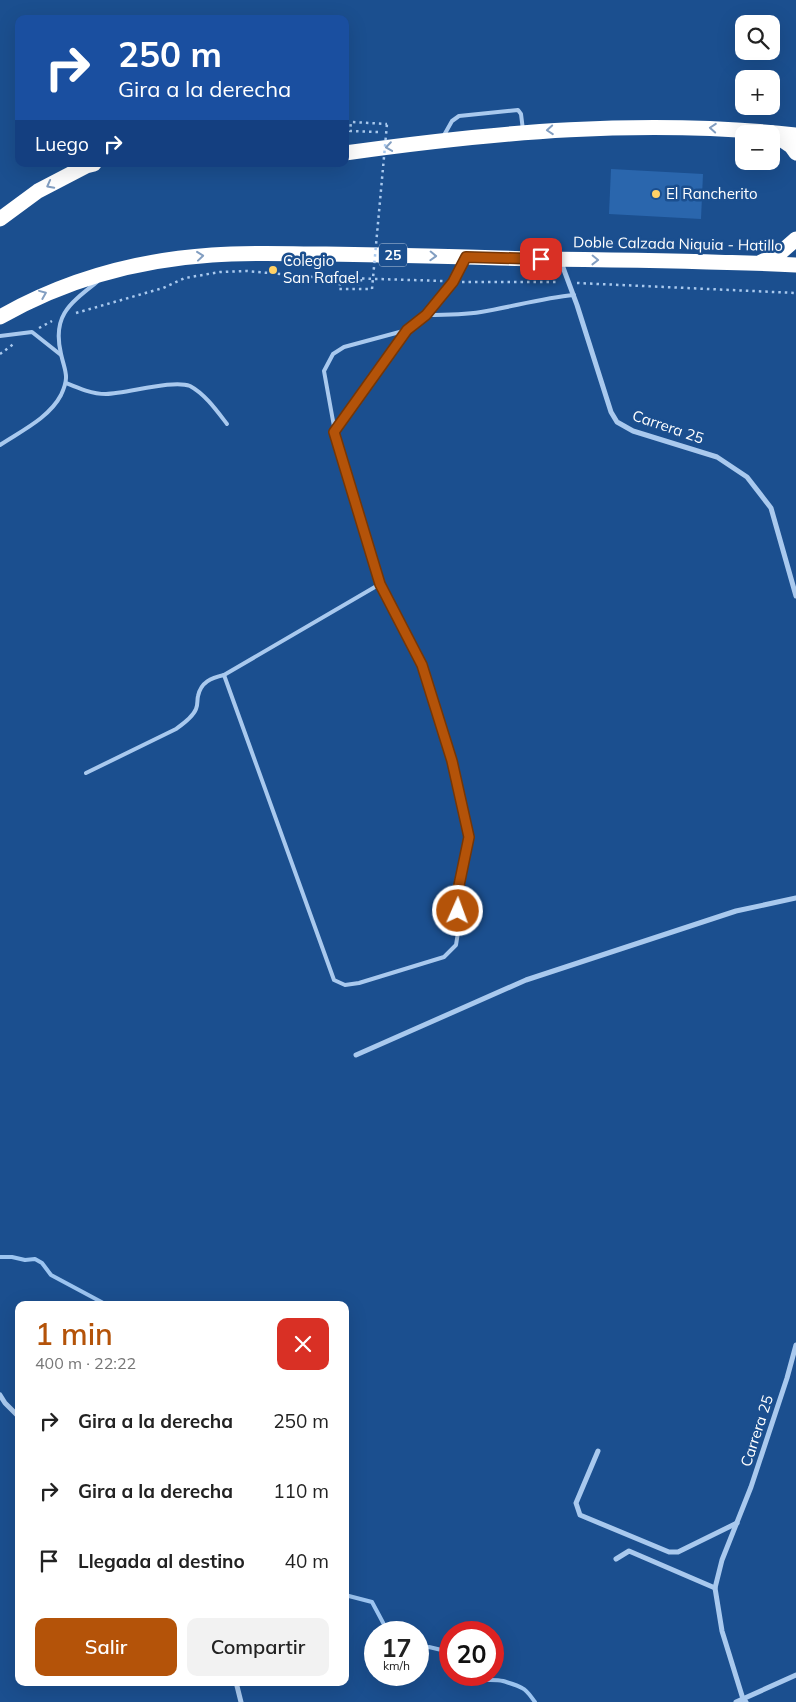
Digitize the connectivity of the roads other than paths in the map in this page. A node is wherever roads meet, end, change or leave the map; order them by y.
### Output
1 (735, 129) edge
2 (523, 133) junction
3 (780, 133) edge
4 (796, 135) edge
5 (780, 138) edge
6 (442, 140) junction
7 (349, 152) edge
8 (796, 153) edge
9 (84, 167) edge
10 (0, 219) edge
11 (796, 239) edge
12 (466, 257) junction
13 (560, 259) junction
14 (758, 263) junction
15 (796, 265) edge
16 (112, 270) junction
17 (574, 295) junction
18 (426, 315) junction
19 (0, 317) edge
20 (407, 330) junction
21 (0, 336) edge
22 (61, 354) junction
23 (66, 383) junction
24 (227, 424) dead end
25 (334, 432) junction
26 (0, 445) edge
27 (380, 584) junction
28 (796, 596) edge
29 (224, 675) junction
30 (86, 773) dead end
31 (796, 898) edge
32 (356, 1055) dead end
33 (796, 1345) edge
34 (0, 1395) edge
35 (15, 1413) edge
36 (598, 1451) dead end
37 (737, 1523) junction
38 (616, 1559) dead end
39 (715, 1588) junction
40 (796, 1675) edge
41 (237, 1686) edge
42 (745, 1700) edge
43 (241, 1702) edge
44 (736, 1702) edge

1 -> 2 highway
2 - 6 highway
2 - 6 lane
3 - 4 highway
5 - 8 highway
6 -> 7 highway
9 -> 10 highway
11 - 14 highway
12 - 13 highway, Doble Calzada Niquia - Hatillo / 25
16 -> 12 highway, Doble Calzada Niquia - Hatillo / 25
12 - 18 lane
13 -> 14 highway, Doble Calzada Niquia - Hatillo / 25
13 - 17 street, Carrera 25
14 - 15 highway, Doble Calzada Niquia - Hatillo / 25
19 -> 16 highway, Doble Calzada Niquia - Hatillo / 25
16 - 22 lane
17 - 18 lane
17 - 28 street, Carrera 25
18 - 20 lane
20 - 25 lane
20 - 25 lane
21 - 22 lane
22 - 23 lane
23 - 24 lane
23 - 26 lane
25 - 27 lane
27 - 29 lane
27 - 29 lane
29 - 30 lane
31 - 32 street
33 - 37 street, Carrera 25
34 - 35 street
36 - 37 street
37 - 39 street, Carrera 25
38 - 39 street
39 - 42 street
40 - 42 street
41 - 43 street
42 - 44 street

